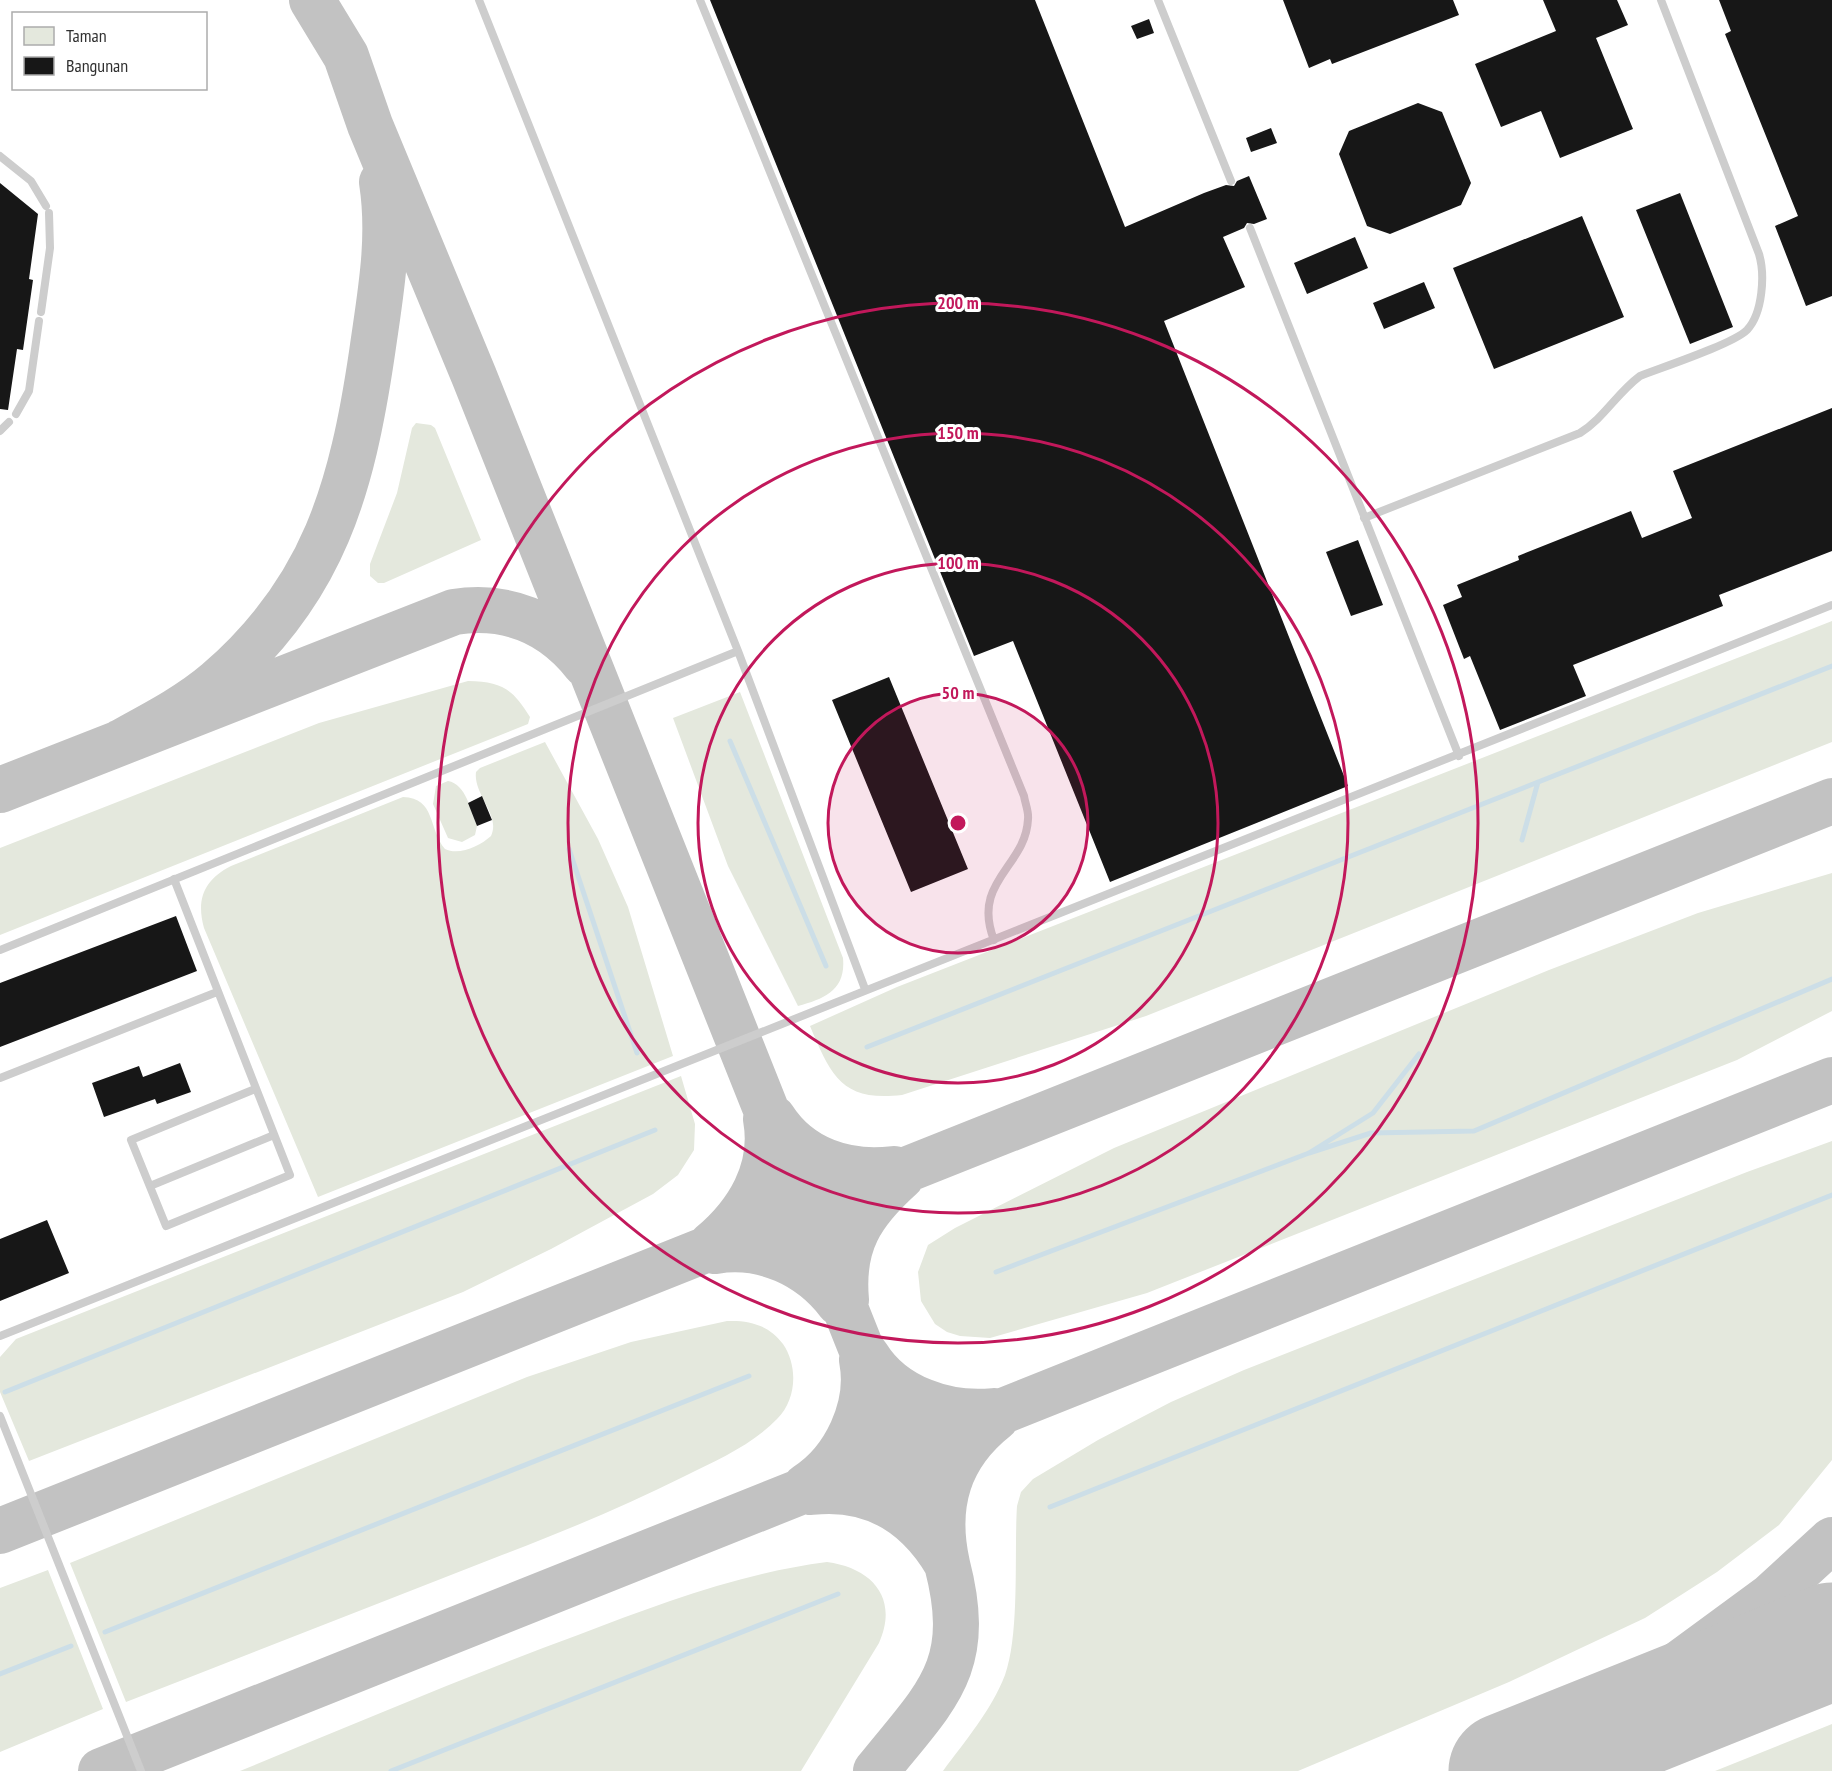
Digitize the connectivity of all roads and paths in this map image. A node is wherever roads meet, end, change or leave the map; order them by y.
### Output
1 (479, 0) edge
2 (700, 0) edge
3 (1158, 0) edge
4 (1660, 0) edge
5 (0, 156) edge
6 (1231, 181) dead end
7 (1250, 228) dead end
8 (16, 414) dead end
9 (9, 422) dead end
10 (0, 431) edge
11 (1364, 518) junction
12 (1832, 605) edge
13 (738, 651) junction
14 (1459, 756) junction
15 (174, 879) junction
16 (994, 940) junction
17 (0, 950) edge
18 (865, 989) junction
19 (217, 992) junction
20 (0, 1078) edge
21 (255, 1089) junction
22 (274, 1135) junction
23 (150, 1186) junction
24 (0, 1336) edge
25 (0, 1416) edge
26 (141, 1771) edge

1 - 13 lane
2 - 16 lane
3 - 6 lane
4 - 11 lane
5 - 8 lane
7 - 11 lane
9 - 10 lane
11 - 14 lane
12 - 14 lane
13 - 15 lane
13 - 18 lane
14 - 16 lane
15 - 17 lane
15 - 19 lane
16 - 18 lane
18 - 24 lane
19 - 20 lane
19 - 21 lane
21 - 22 lane
21 - 23 lane
22 - 23 lane
22 - 23 lane
25 - 26 lane

